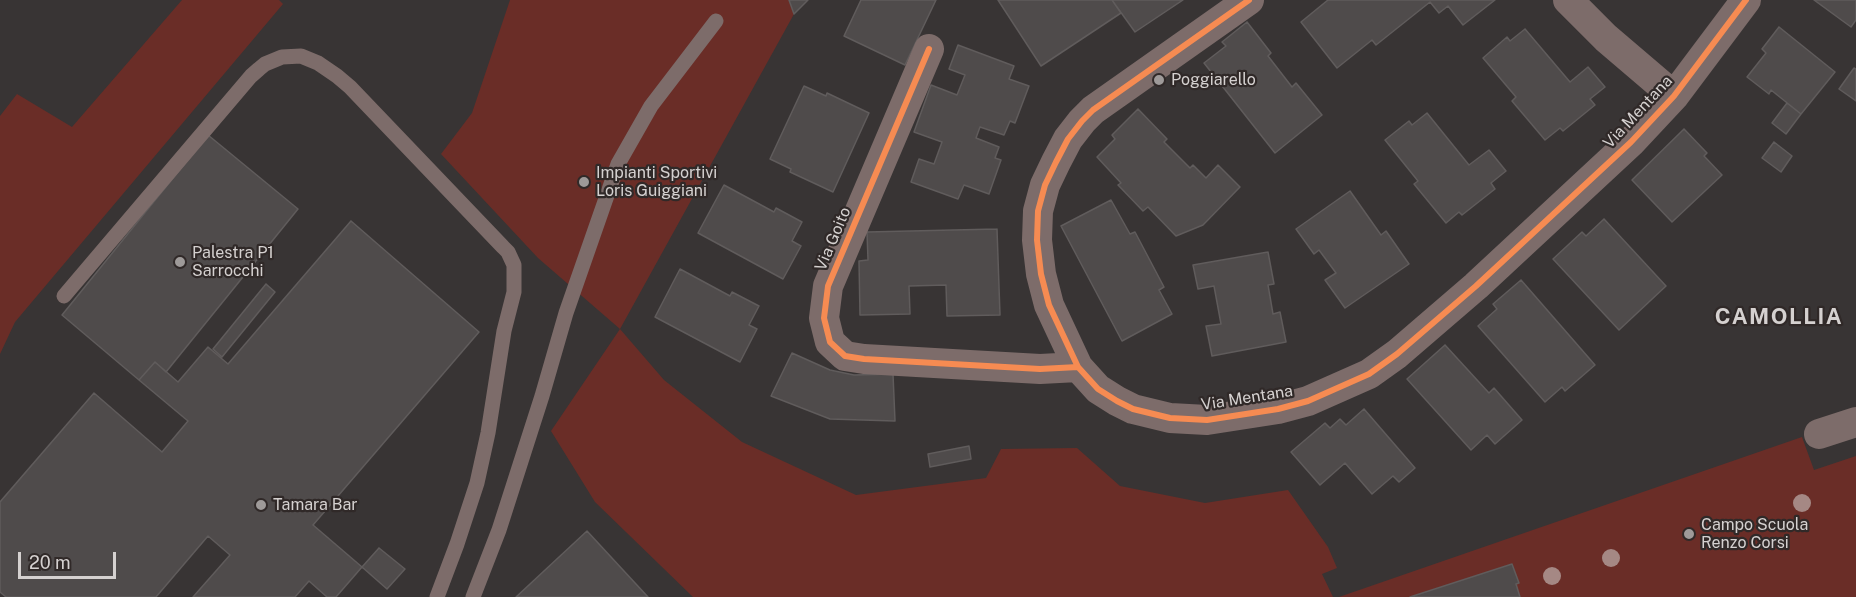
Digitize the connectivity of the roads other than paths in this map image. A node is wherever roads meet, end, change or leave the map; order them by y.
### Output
1 (1249, 0) edge
2 (1568, 0) edge
3 (1746, 0) edge
4 (716, 21) dead end
5 (929, 48) dead end
6 (1674, 96) junction
7 (64, 296) dead end
8 (1078, 368) junction
9 (1856, 422) edge
10 (1819, 434) dead end
11 (437, 597) edge
12 (473, 597) edge

1 - 8 street, Via Mentana
2 - 6 street
3 - 6 street, Via Mentana
4 - 12 lane
5 - 8 street, Via Goito
6 - 8 street, Via Mentana
7 - 11 lane
9 - 10 street

